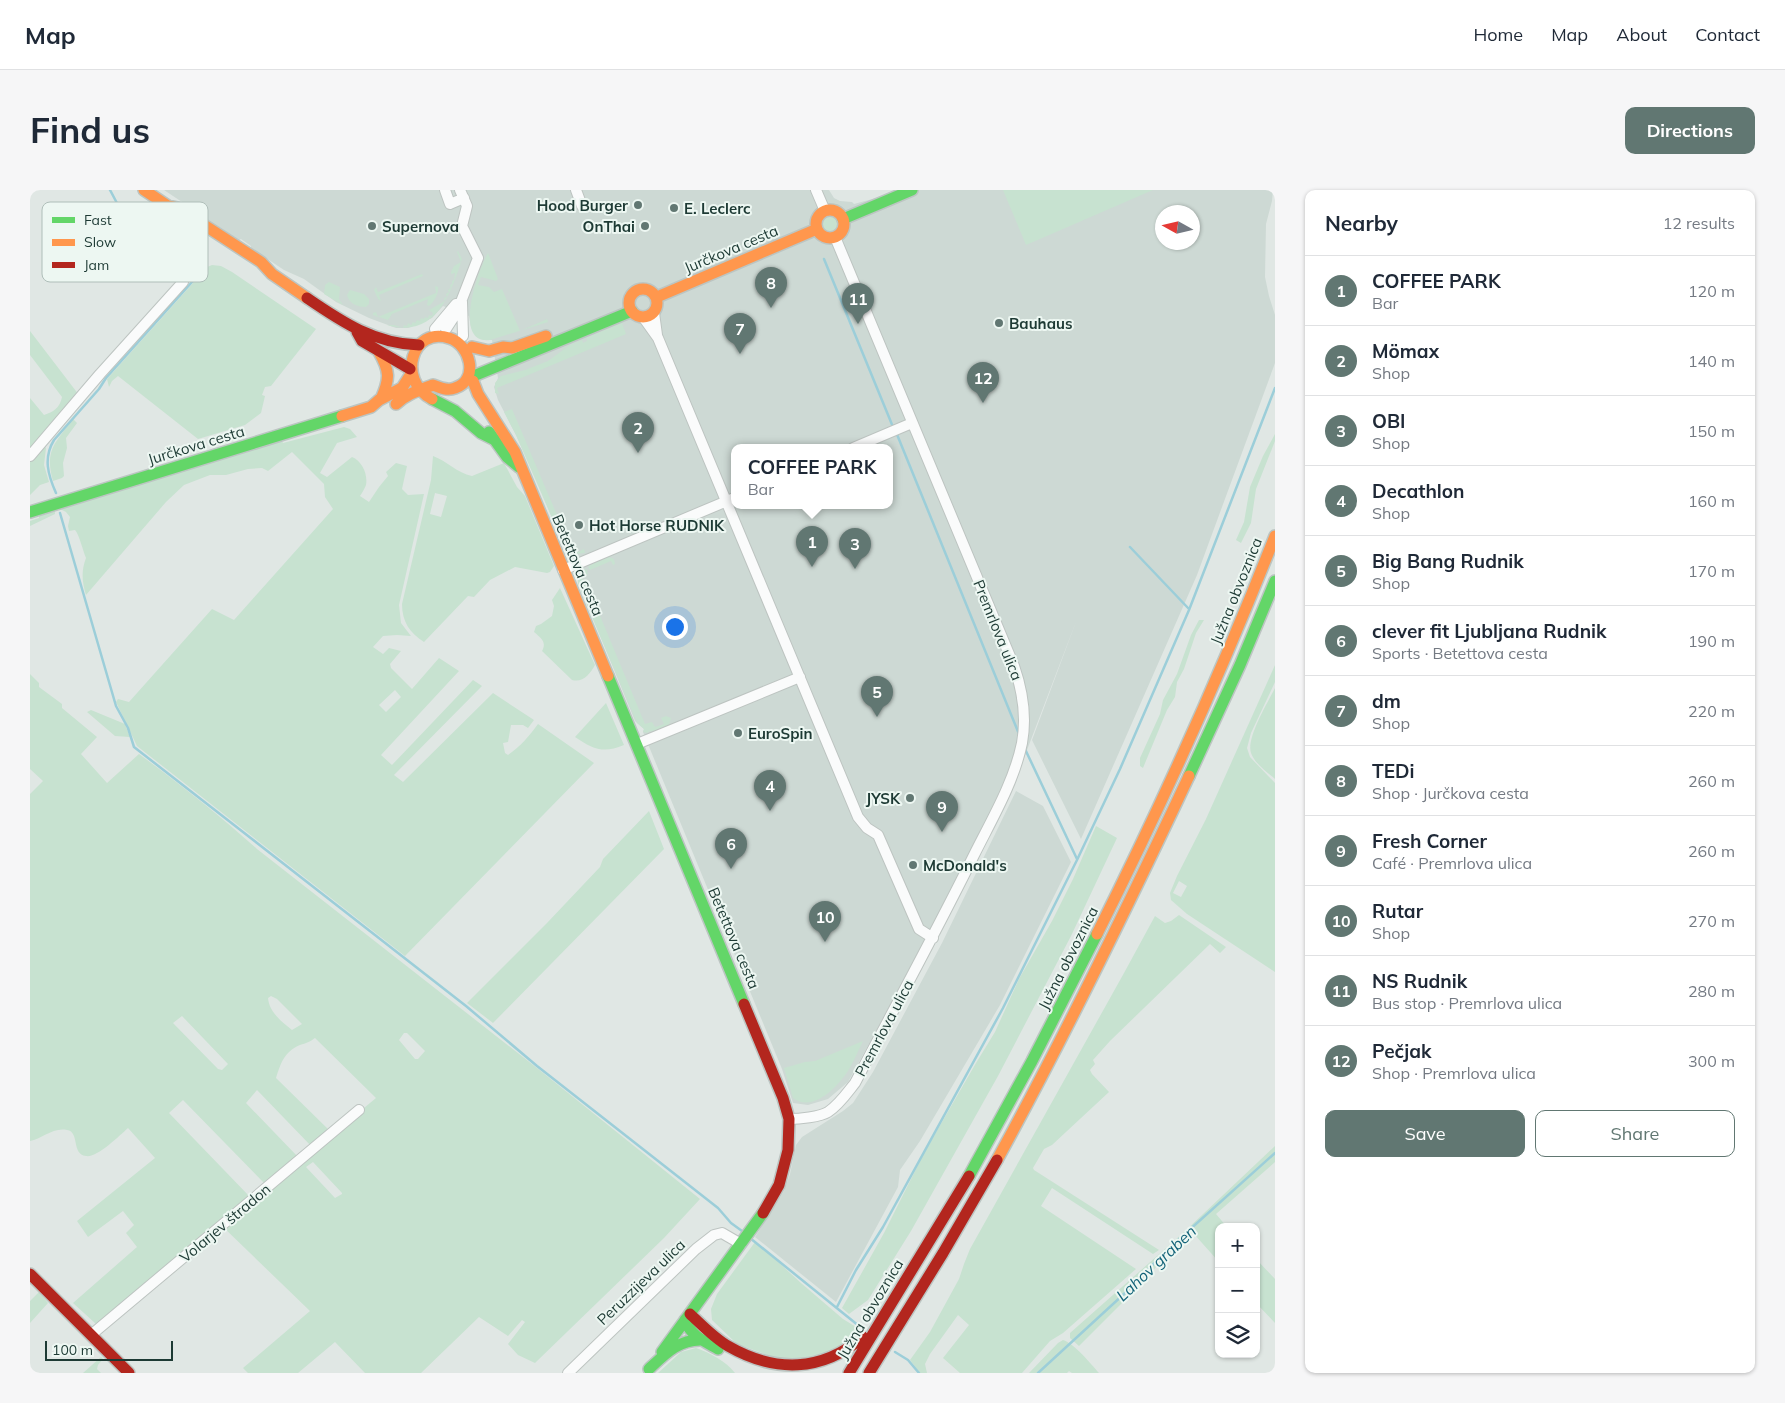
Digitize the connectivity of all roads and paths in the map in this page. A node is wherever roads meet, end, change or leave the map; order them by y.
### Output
1 (144, 190) edge
2 (445, 190) edge
3 (576, 190) edge
4 (816, 190) edge
5 (912, 190) edge
6 (462, 194) edge
7 (162, 202) edge
8 (582, 206) dead end
9 (825, 211) junction
10 (843, 219) junction
11 (208, 228) edge
12 (817, 229) junction
13 (835, 237) junction
14 (183, 282) dead end
15 (656, 297) junction
16 (462, 298) junction
17 (635, 311) junction
18 (654, 312) junction
19 (355, 329) junction
20 (440, 331) junction
21 (462, 336) junction
22 (658, 338) junction
23 (419, 345) junction
24 (378, 351) junction
25 (472, 353) junction
26 (413, 367) junction
27 (469, 382) junction
28 (424, 392) junction
29 (450, 397) junction
30 (381, 399) junction
31 (372, 407) junction
32 (912, 423) junction
33 (495, 440) junction
34 (862, 444) edge
35 (30, 456) edge
36 (520, 468) junction
37 (730, 500) edge
38 (734, 509) edge
39 (30, 512) edge
40 (1275, 536) edge
41 (564, 570) junction
42 (1275, 581) edge
43 (800, 677) junction
44 (638, 744) junction
45 (933, 938) junction
46 (359, 1110) dead end
47 (789, 1119) junction
48 (969, 1175) junction
49 (745, 1238) junction
50 (30, 1274) edge
51 (688, 1317) junction
52 (91, 1336) junction
53 (702, 1340) junction
54 (751, 1370) dead end
55 (647, 1371) edge
56 (129, 1373) edge
57 (568, 1373) edge
58 (849, 1373) edge
59 (868, 1373) edge

1 - 7 main road
2 - 6 street
3 - 8 street
4 - 9 street
5 - 10 main road
6 - 16 street
9 - 10 main road
9 - 12 main road
10 - 13 main road
11 - 19 main road
12 - 13 main road
12 - 15 main road, Jurčkova cesta
13 - 32 street, Premrlova ulica
14 - 35 street
15 - 17 main road
15 - 18 main road
16 - 20 street
16 - 21 street
17 - 18 main road
17 - 22 street
17 - 25 main road
17 - 27 main road
18 - 22 street
19 - 20 main road
19 - 23 main road
19 - 24 main road
20 - 21 main road
20 - 23 main road
20 - 25 main road
20 - 26 main road
21 - 25 main road
22 - 37 street
23 - 26 main road
24 - 26 main road
24 - 30 main road
25 - 27 main road
26 - 28 main road
26 - 30 main road, Jurčkova cesta
27 - 28 main road
27 - 29 main road
27 - 36 main road, Betettova cesta
28 - 29 main road, Betettova cesta
28 - 31 main road, Jurčkova cesta
28 - 33 main road, Betettova cesta
29 - 33 main road, Betettova cesta
30 - 31 main road, Jurčkova cesta
31 - 39 main road, Jurčkova cesta
32 - 34 street
32 - 45 street, Premrlova ulica
33 - 36 main road, Betettova cesta
36 - 41 main road, Betettova cesta
37 - 41 street
38 - 43 street
40 - 48 main road, Južna obvoznica
41 - 44 main road, Betettova cesta
42 - 59 main road, Južna obvoznica
43 - 44 street
43 - 45 street
44 - 47 main road, Betettova cesta
45 - 47 street, Premrlova ulica
46 - 52 street, Volarjev štradon
47 - 49 main road, Betettova cesta
48 - 51 main road
48 - 58 main road, Južna obvoznica
49 - 51 main road, Betettova cesta
49 - 57 street, Peruzzijeva ulica
50 - 52 main road
51 - 53 main road
51 - 55 main road, Betettova cesta
52 - 56 main road
53 - 54 main road
53 - 55 main road

